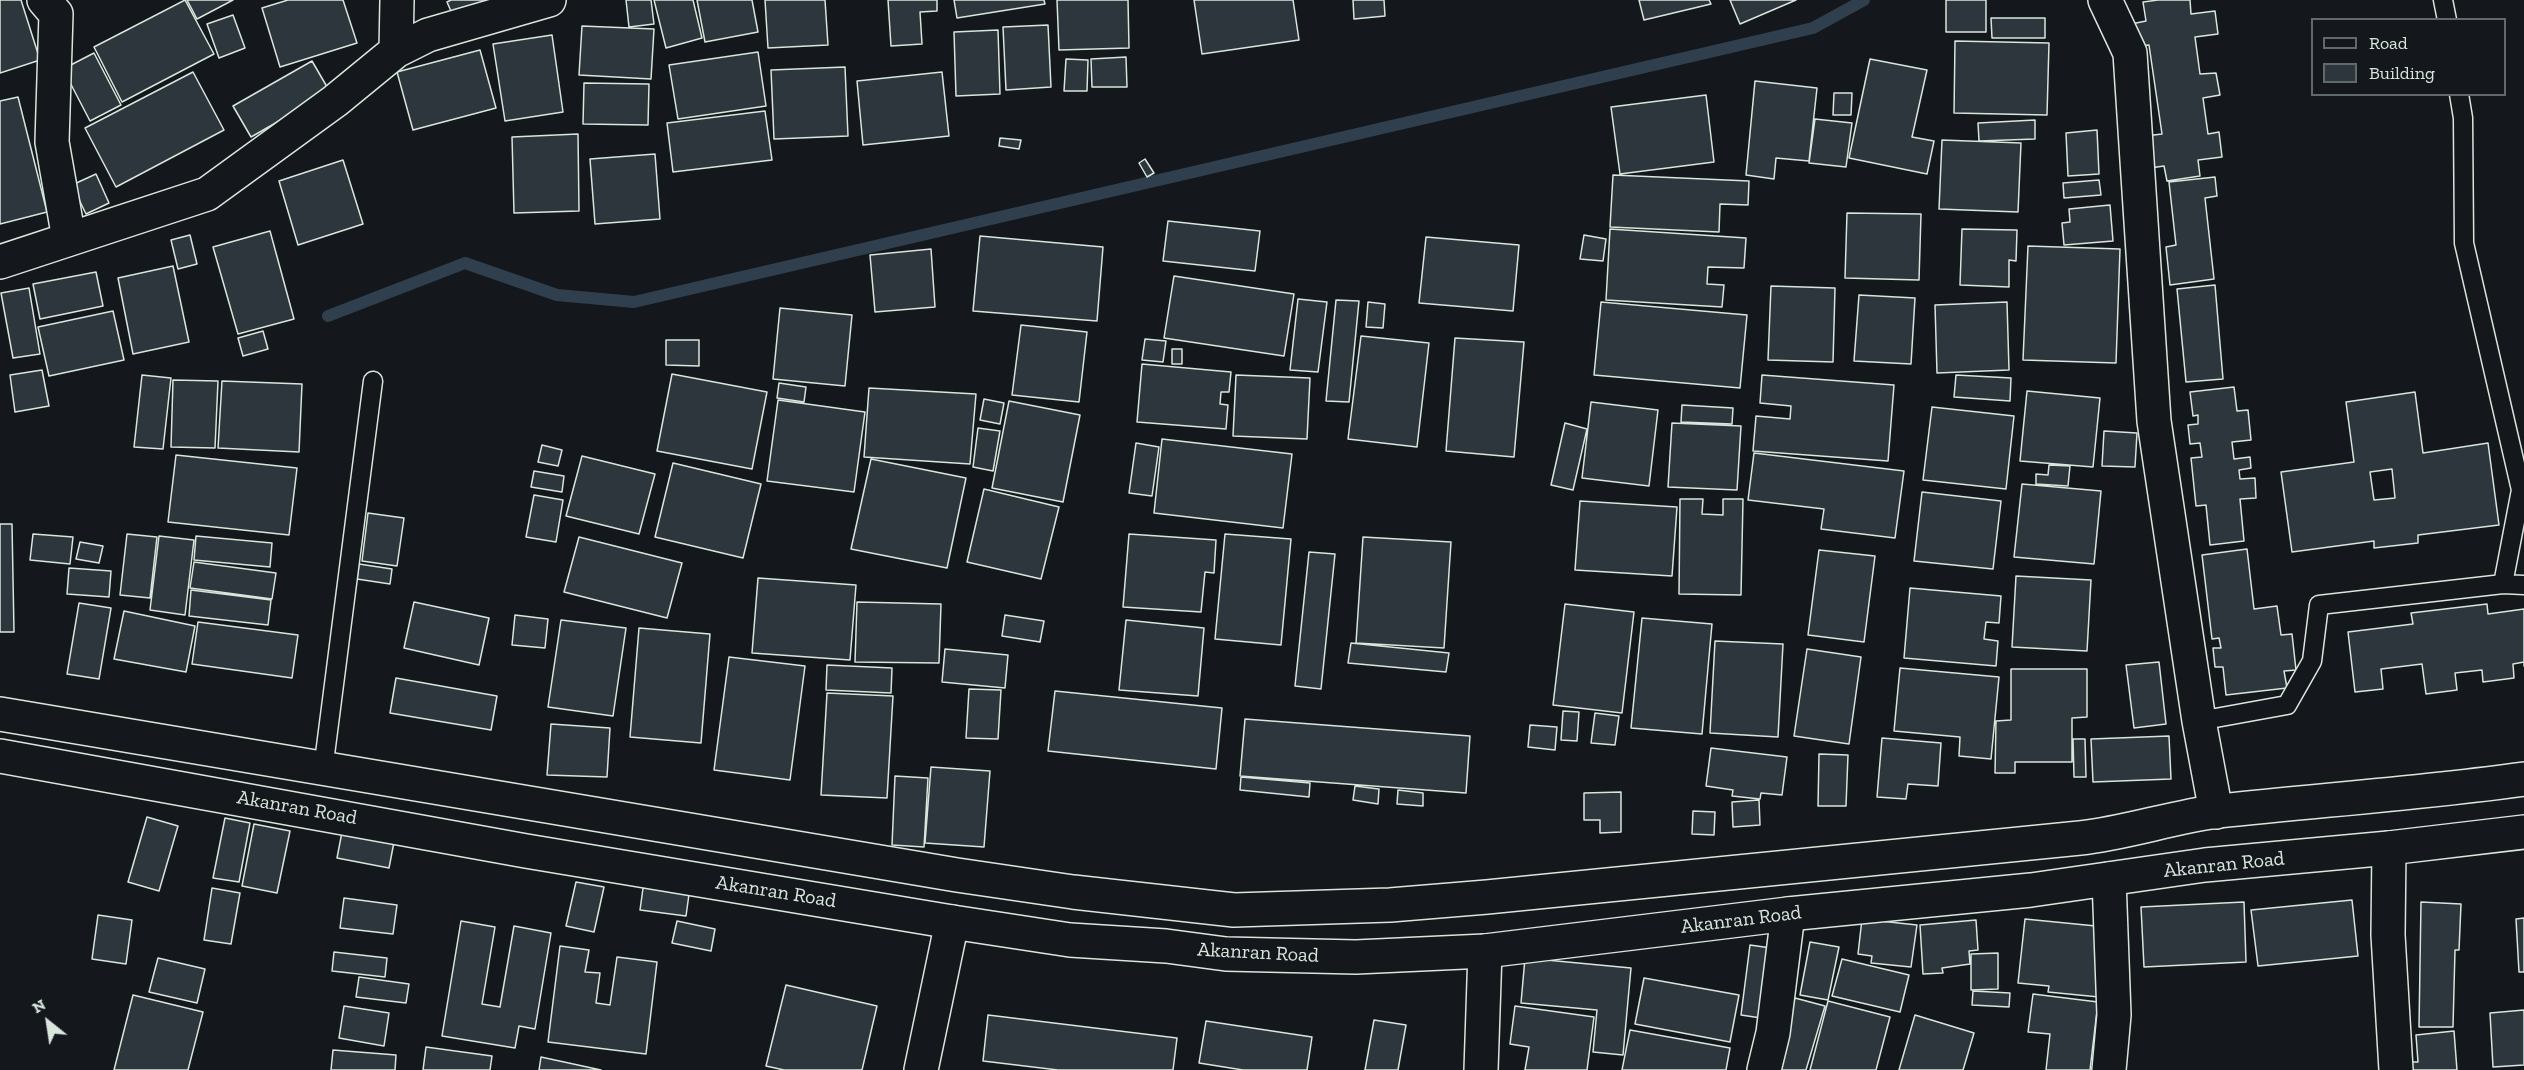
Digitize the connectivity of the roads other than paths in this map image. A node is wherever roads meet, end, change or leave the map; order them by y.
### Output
1 (44, 0) edge
2 (397, 0) edge
3 (549, 0) edge
4 (2105, 0) edge
5 (2444, 0) edge
6 (2447, 18) edge
7 (396, 51) junction
8 (2459, 96) edge
9 (69, 239) junction
10 (0, 262) edge
11 (373, 381) dead end
12 (2503, 584) junction
13 (2524, 585) edge
14 (0, 714) edge
15 (2199, 720) junction
16 (0, 756) edge
17 (322, 770) junction
18 (2524, 780) edge
19 (2216, 812) junction
20 (619, 817) junction
21 (2524, 832) edge
22 (2390, 848) junction
23 (607, 864) junction
24 (2109, 879) junction
25 (1788, 914) junction
26 (952, 921) junction
27 (1485, 951) junction
28 (921, 1070) edge
29 (1481, 1070) edge
30 (1764, 1070) edge
31 (2109, 1070) edge
32 (2396, 1070) edge

1 - 9 main road
2 - 7 main road
3 - 7 main road
4 - 15 main road
5 - 6 lane
7 - 9 main road
8 - 12 lane
9 - 10 main road
11 - 17 lane
12 - 13 lane
12 - 15 lane
14 - 17 main road
15 - 19 main road
16 - 23 main road, Akanran Road
17 - 20 main road
18 - 19 main road
19 - 20 main road
20 - 23 main road
21 - 22 main road, Akanran Road
22 - 24 main road, Akanran Road
22 - 32 main road
23 - 26 main road, Akanran Road
24 - 25 main road, Akanran Road
24 - 31 main road
25 - 27 main road, Akanran Road
25 - 30 main road
26 - 27 main road, Akanran Road
26 - 28 main road
27 - 29 main road

